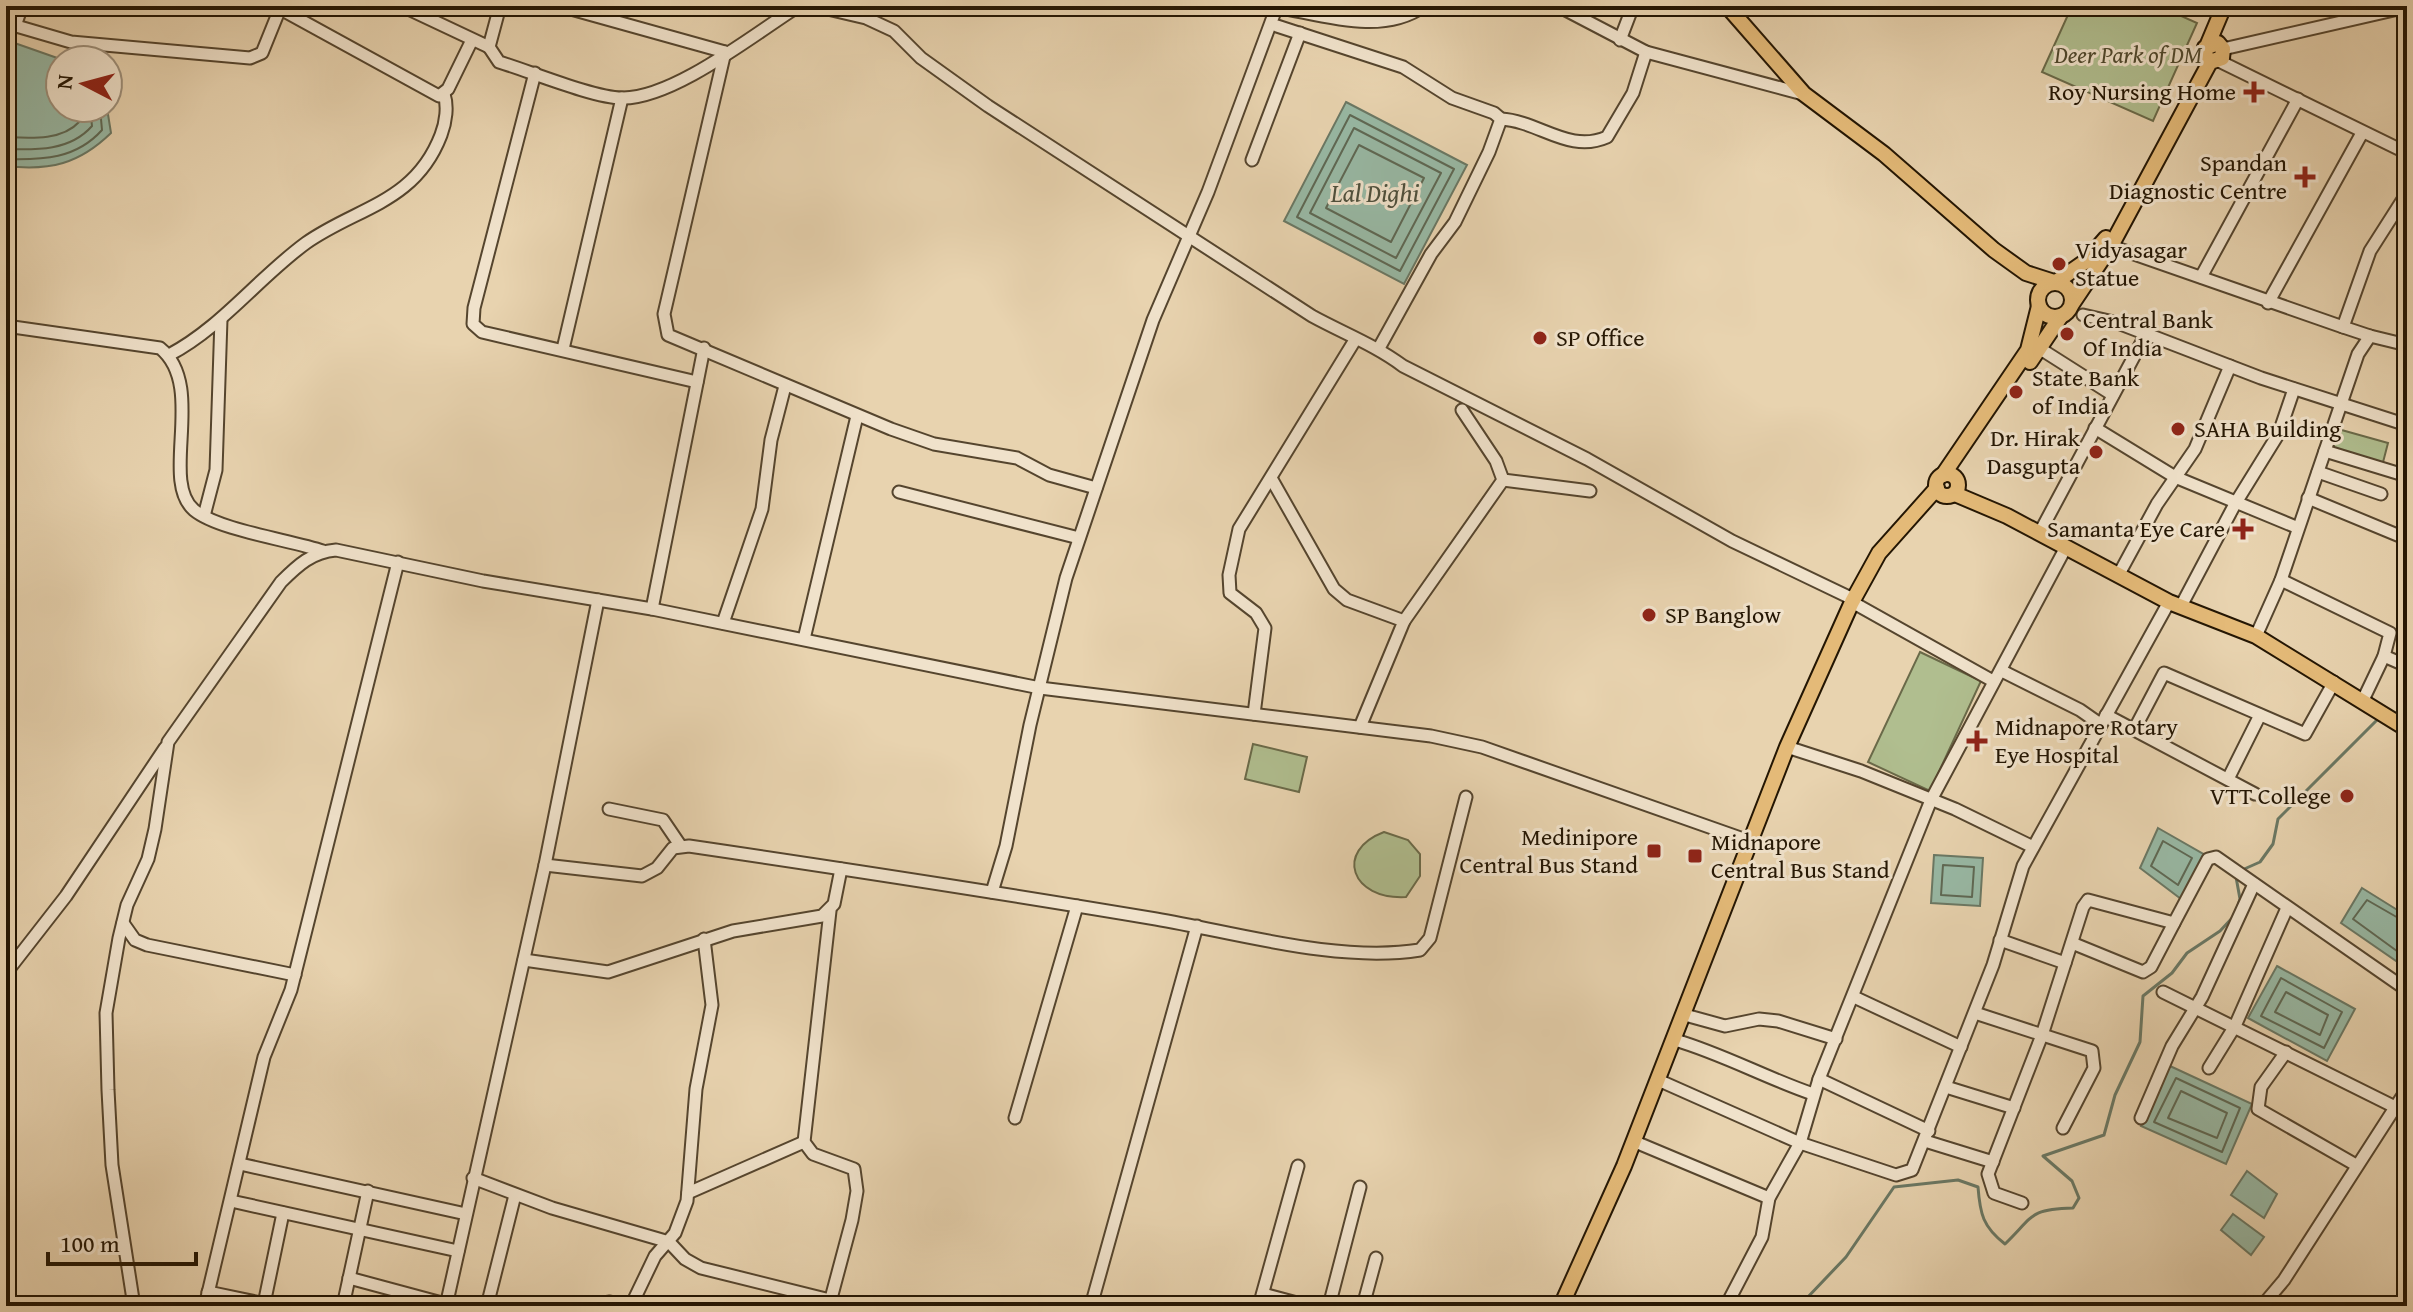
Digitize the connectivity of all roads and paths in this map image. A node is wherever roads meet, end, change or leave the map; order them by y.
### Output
1 (22, 6) edge
2 (402, 6) edge
3 (500, 6) edge
4 (560, 6) edge
5 (1424, 6) edge
6 (1558, 6) edge
7 (1633, 6) edge
8 (1727, 6) edge
9 (2224, 6) edge
10 (2233, 6) edge
11 (279, 7) edge
12 (792, 7) edge
13 (1276, 7) edge
14 (2407, 7) edge
15 (11, 24) edge
16 (1277, 26) dead end
17 (1300, 33) junction
18 (472, 40) junction
19 (1620, 40) junction
20 (489, 47) junction
21 (725, 52) junction
22 (1646, 52) junction
23 (2214, 52) junction
24 (535, 73) junction
25 (444, 94) junction
26 (1804, 94) junction
27 (622, 98) junction
28 (2298, 99) junction
29 (1501, 119) junction
30 (2362, 133) junction
31 (2407, 153) edge
32 (1252, 160) dead end
33 (2407, 193) edge
34 (1189, 238) junction
35 (2111, 246) junction
36 (2026, 273) junction
37 (2201, 277) junction
38 (2055, 282) junction
39 (2038, 302) junction
40 (2268, 303) junction
41 (2078, 310) junction
42 (2061, 316) junction
43 (221, 319) junction
44 (6, 326) edge
45 (2343, 327) junction
46 (2146, 334) junction
47 (2370, 336) junction
48 (1355, 340) junction
49 (2407, 345) edge
50 (704, 348) junction
51 (1379, 348) junction
52 (2039, 348) junction
53 (563, 349) junction
54 (169, 355) junction
55 (2230, 366) junction
56 (697, 382) junction
57 (785, 386) junction
58 (2294, 389) junction
59 (2113, 395) junction
60 (2341, 406) junction
61 (1462, 410) dead end
62 (857, 416) junction
63 (2407, 425) edge
64 (2095, 428) junction
65 (2325, 451) junction
66 (2318, 472) junction
67 (2407, 476) edge
68 (2175, 477) junction
69 (1271, 478) junction
70 (1503, 480) junction
71 (1949, 483) junction
72 (1096, 488) junction
73 (1590, 491) dead end
74 (899, 492) dead end
75 (2381, 494) dead end
76 (2308, 498) junction
77 (2235, 504) junction
78 (204, 516) junction
79 (2296, 527) junction
80 (2039, 534) junction
81 (1079, 538) junction
82 (2407, 539) edge
83 (2065, 549) junction
84 (323, 551) junction
85 (398, 562) junction
86 (2119, 574) junction
87 (2281, 580) junction
88 (598, 600) junction
89 (1852, 600) junction
90 (2175, 604) junction
91 (652, 609) junction
92 (1404, 621) junction
93 (723, 623) junction
94 (2256, 636) junction
95 (804, 639) junction
96 (2384, 656) junction
97 (2407, 666) edge
98 (1998, 676) junction
99 (2334, 682) junction
100 (1040, 688) junction
101 (2363, 700) junction
102 (1254, 714) junction
103 (2260, 715) junction
104 (2103, 720) junction
105 (1360, 727) junction
106 (2407, 729) edge
107 (2134, 730) junction
108 (167, 746) junction
109 (1787, 747) junction
110 (2228, 779) junction
111 (2255, 794) dead end
112 (1466, 797) dead end
113 (1931, 800) junction
114 (609, 809) dead end
115 (1749, 841) junction
116 (680, 845) junction
117 (2033, 847) junction
118 (545, 865) junction
119 (841, 869) junction
120 (2254, 884) junction
121 (992, 892) junction
122 (1077, 906) junction
123 (2287, 908) junction
124 (830, 911) junction
125 (123, 923) junction
126 (2174, 923) junction
127 (1197, 926) junction
128 (704, 939) junction
129 (2000, 940) junction
130 (2072, 943) junction
131 (524, 960) junction
132 (2065, 963) junction
133 (6, 973) edge
134 (295, 975) junction
135 (2407, 990) edge
136 (2163, 992) dead end
137 (1854, 997) junction
138 (2196, 1006) junction
139 (1975, 1013) junction
140 (1685, 1015) junction
141 (2235, 1026) junction
142 (2042, 1035) junction
143 (1836, 1039) junction
144 (1675, 1040) junction
145 (1961, 1047) junction
146 (2286, 1052) junction
147 (2209, 1068) dead end
148 (1819, 1079) junction
149 (1658, 1080) junction
150 (1946, 1087) junction
151 (2407, 1089) edge
152 (1813, 1094) junction
153 (2395, 1107) junction
154 (2014, 1108) junction
155 (1015, 1118) dead end
156 (2141, 1118) dead end
157 (2063, 1128) dead end
158 (1927, 1136) junction
159 (1633, 1141) junction
160 (804, 1142) junction
161 (1800, 1143) junction
162 (1993, 1162) junction
163 (240, 1164) junction
164 (2356, 1165) junction
165 (1298, 1166) dead end
166 (473, 1178) junction
167 (1360, 1187) dead end
168 (368, 1191) junction
169 (688, 1193) junction
170 (515, 1195) junction
171 (1769, 1198) junction
172 (231, 1201) junction
173 (2022, 1203) dead end
174 (283, 1213) junction
175 (466, 1214) junction
176 (360, 1230) junction
177 (669, 1242) junction
178 (458, 1251) junction
179 (1376, 1258) dead end
180 (349, 1278) junction
181 (208, 1292) junction
182 (1261, 1300) edge
183 (830, 1303) edge
184 (270, 1305) edge
185 (449, 1305) edge
186 (1296, 1305) edge
187 (134, 1306) edge
188 (205, 1306) edge
189 (343, 1306) edge
190 (487, 1306) edge
191 (583, 1306) edge
192 (630, 1306) edge
193 (1091, 1306) edge
194 (1311, 1306) edge
195 (1329, 1306) edge
196 (1363, 1306) edge
197 (1561, 1306) edge
198 (1689, 1306) edge
199 (1699, 1306) edge
200 (1726, 1306) edge
201 (2262, 1306) edge

1 - 15 street
2 - 18 street
3 - 20 street
4 - 21 street
5 - 13 street
6 - 19 street
7 - 19 street
8 - 26 main road
9 - 23 main road
10 - 23 main road
11 - 15 street
11 - 25 street
12 - 21 street
12 - 34 street
13 - 34 street
14 - 23 street
16 - 17 street
17 - 29 street
17 - 32 street
18 - 20 street
18 - 25 street
19 - 22 street
20 - 24 street
21 - 27 street
21 - 50 street
22 - 26 street
22 - 29 street
23 - 28 street
23 - 35 main road
23 - 38 main road
24 - 27 street
24 - 53 street
25 - 43 street
26 - 36 main road
27 - 53 street
28 - 30 street
28 - 37 street
29 - 51 street
30 - 31 street
30 - 40 street
33 - 45 street
34 - 48 street
34 - 72 street
35 - 37 street
35 - 41 main road
36 - 38 main road
36 - 39 main road
37 - 40 street
38 - 39 main road
38 - 41 main road
39 - 42 main road
39 - 71 main road
40 - 45 street
41 - 42 main road
41 - 46 street
42 - 52 main road
43 - 54 street
43 - 78 street
44 - 54 street
45 - 47 street
46 - 55 street
46 - 59 street
47 - 49 street
47 - 60 street
48 - 51 street
48 - 69 street
50 - 56 street
50 - 57 street
51 - 89 street
52 - 59 street
52 - 71 main road
53 - 56 street
54 - 78 street
55 - 58 street
55 - 68 street
56 - 91 street
57 - 62 street
57 - 93 street
58 - 60 street
58 - 77 street
59 - 64 street
60 - 63 street
60 - 65 street
61 - 70 street
62 - 72 street
62 - 95 street
64 - 68 street
64 - 80 street
65 - 66 street
65 - 67 street
66 - 75 street
66 - 76 street
68 - 77 street
68 - 86 street
69 - 92 street
69 - 102 street
70 - 73 street
70 - 92 street
71 - 80 main road
71 - 89 main road
72 - 81 street
74 - 81 street
76 - 79 street
76 - 82 street
77 - 79 street
77 - 90 street
78 - 84 street
79 - 87 street
80 - 83 main road
81 - 100 street
83 - 86 main road
83 - 98 street
84 - 85 street
84 - 108 street
85 - 88 street
85 - 134 street
86 - 90 main road
87 - 94 street
87 - 96 street
88 - 91 street
88 - 118 street
89 - 98 street
89 - 109 main road
90 - 94 main road
90 - 104 street
91 - 93 street
92 - 105 street
93 - 95 street
94 - 99 main road
95 - 100 street
96 - 97 street
96 - 101 street
98 - 104 street
98 - 113 street
99 - 101 main road
99 - 103 street
100 - 102 street
100 - 121 street
101 - 106 main road
102 - 105 street
103 - 107 street
103 - 110 street
104 - 107 street
104 - 117 street
105 - 115 street
107 - 110 street
108 - 125 street
108 - 133 street
109 - 113 street
109 - 115 main road
110 - 111 street
112 - 127 street
113 - 117 street
113 - 137 street
114 - 116 street
115 - 140 main road
116 - 118 street
116 - 119 street
117 - 129 street
118 - 131 street
119 - 121 street
119 - 124 street
120 - 123 street
120 - 126 street
120 - 138 street
121 - 122 street
122 - 127 street
122 - 155 street
123 - 135 street
123 - 141 street
124 - 128 street
124 - 160 street
125 - 134 street
125 - 187 street
126 - 130 street
126 - 130 street
127 - 193 street
128 - 131 street
128 - 169 street
129 - 132 street
129 - 139 street
130 - 132 street
131 - 166 street
132 - 142 street
134 - 163 street
136 - 138 street
137 - 143 street
137 - 145 street
138 - 141 street
138 - 156 street
139 - 142 street
139 - 145 street
140 - 143 street
140 - 144 main road
141 - 146 street
141 - 147 street
142 - 154 street
142 - 157 street
143 - 148 street
144 - 149 main road
144 - 152 street
145 - 150 street
146 - 153 street
146 - 164 street
148 - 152 street
148 - 158 street
149 - 159 main road
149 - 161 street
150 - 154 street
150 - 158 street
151 - 153 street
152 - 161 street
153 - 164 street
154 - 162 street
158 - 161 street
158 - 162 street
159 - 171 street
159 - 197 main road
160 - 169 street
160 - 183 street
161 - 171 street
162 - 173 street
163 - 168 street
163 - 172 street
164 - 201 street
165 - 182 street
166 - 170 street
166 - 175 street
167 - 195 street
168 - 175 street
168 - 176 street
169 - 177 street
170 - 177 street
170 - 190 street
171 - 200 street
172 - 174 street
172 - 181 street
174 - 176 street
174 - 184 street
175 - 178 street
176 - 178 street
176 - 180 street
177 - 183 street
177 - 192 street
178 - 185 street
179 - 196 street
180 - 185 street
180 - 189 street
181 - 184 street
181 - 188 street
182 - 186 street
186 - 194 street
191 - 192 street
198 - 199 street

